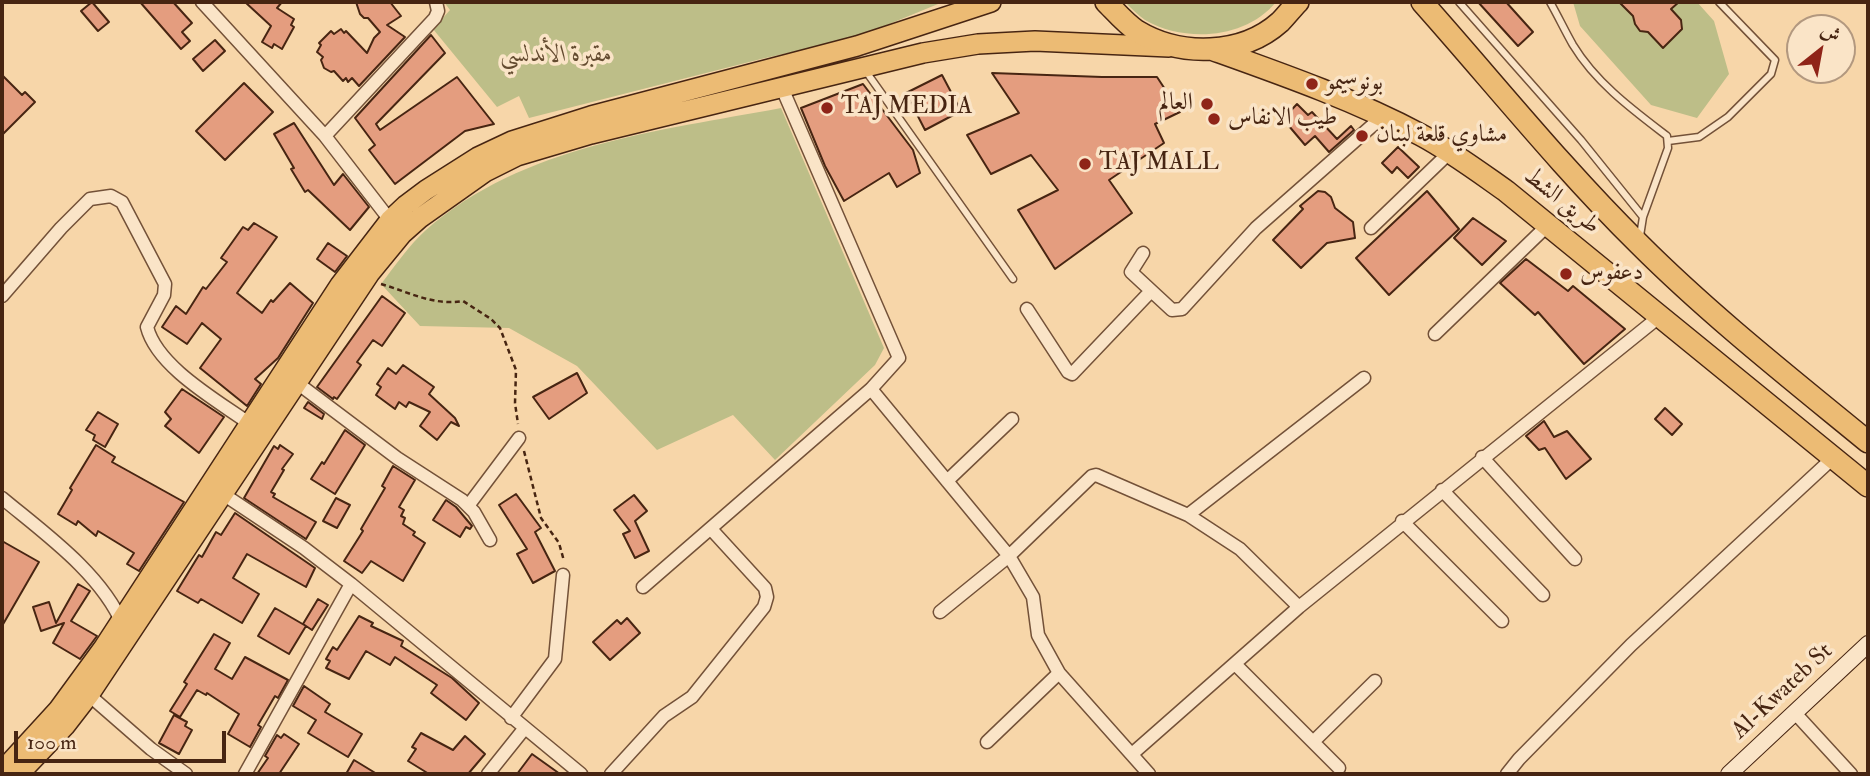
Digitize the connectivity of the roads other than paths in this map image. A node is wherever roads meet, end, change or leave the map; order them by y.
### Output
1 (202, 2) edge
2 (436, 2) edge
3 (991, 2) edge
4 (1105, 2) edge
5 (1298, 2) edge
6 (1422, 2) edge
7 (1460, 2) edge
8 (1550, 2) edge
9 (1719, 2) edge
10 (964, 6) edge
11 (1176, 48) junction
12 (1214, 50) junction
13 (862, 66) junction
14 (782, 88) junction
15 (1382, 117) junction
16 (591, 125) junction
17 (326, 136) junction
18 (1668, 141) junction
19 (1450, 152) junction
20 (1643, 217) junction
21 (1548, 225) junction
22 (396, 227) junction
23 (1371, 228) dead end
24 (1638, 243) junction
25 (1143, 253) dead end
26 (1013, 279) dead end
27 (1151, 291) junction
28 (2, 296) edge
29 (1027, 309) dead end
30 (1659, 317) junction
31 (1434, 334) dead end
32 (1364, 378) dead end
33 (296, 382) junction
34 (871, 388) junction
35 (1012, 419) dead end
36 (250, 424) junction
37 (519, 438) road end
38 (1868, 442) edge
39 (1482, 457) junction
40 (1834, 457) junction
41 (947, 481) junction
42 (1868, 486) edge
43 (1442, 490) junction
44 (223, 495) junction
45 (2, 498) edge
46 (468, 506) junction
47 (1188, 515) junction
48 (1402, 522) junction
49 (711, 529) junction
50 (490, 540) dead end
51 (1009, 556) junction
52 (1575, 558) dead end
53 (563, 575) road end
54 (351, 584) junction
55 (643, 587) dead end
56 (1543, 595) dead end
57 (1299, 607) junction
58 (940, 612) dead end
59 (120, 619) junction
60 (1502, 621) dead end
61 (128, 638) junction
62 (1868, 644) edge
63 (1236, 664) junction
64 (1059, 673) junction
65 (1375, 681) dead end
66 (89, 695) junction
67 (1795, 713) junction
68 (511, 718) junction
69 (524, 729) junction
70 (987, 742) dead end
71 (1313, 742) junction
72 (1132, 754) junction
73 (1339, 768) dead end
74 (2, 771) edge
75 (19, 774) edge
76 (186, 774) edge
77 (246, 774) edge
78 (488, 774) edge
79 (581, 774) edge
80 (611, 774) edge
81 (1149, 774) edge
82 (1507, 774) edge
83 (1729, 774) edge
84 (1852, 774) edge

1 - 17 street
2 - 17 street
3 - 10 main road
4 - 11 highway
5 - 12 highway
6 - 24 highway, طريق الشط
7 - 20 lane
8 - 18 lane
9 - 18 lane
10 - 16 main road
11 - 12 highway
11 - 13 main road
12 - 15 highway, طريق الشط
13 - 14 main road
13 - 26 lane
14 - 16 main road
14 - 34 street
15 - 19 highway, طريق الشط
15 - 27 street
16 - 22 main road
17 - 22 street
18 - 20 lane
19 - 21 highway, طريق الشط
19 - 23 street
20 - 24 lane
21 - 30 highway, طريق الشط
21 - 31 street
22 - 33 main road
22 - 36 main road
24 - 38 highway, طريق الشط
25 - 27 street
27 - 29 street
28 - 36 street
30 - 39 street
30 - 40 highway, طريق الشط
32 - 47 street
33 - 44 main road
33 - 46 street
34 - 41 street
34 - 49 street
35 - 41 street
36 - 59 main road
37 - 46 street
39 - 43 street
39 - 52 street
40 - 42 highway, طريق الشط
40 - 82 street
41 - 51 street
43 - 48 street
43 - 56 street
44 - 54 street
44 - 61 main road
45 - 59 street
46 - 50 street
47 - 51 street
47 - 57 street
48 - 57 street
48 - 60 street
49 - 55 street
49 - 80 street
51 - 58 street
51 - 64 street
53 - 68 street
54 - 68 street
54 - 77 street
57 - 63 street
59 - 61 street
59 - 74 main road
61 - 66 main road
62 - 67 street, Al-Kwateb St
63 - 71 street
63 - 72 street
64 - 70 street
64 - 72 street
65 - 71 street
66 - 75 main road
66 - 76 street
67 - 83 street, Al-Kwateb St
67 - 84 street
68 - 69 street
69 - 78 street
69 - 79 street
71 - 73 street
72 - 81 street

